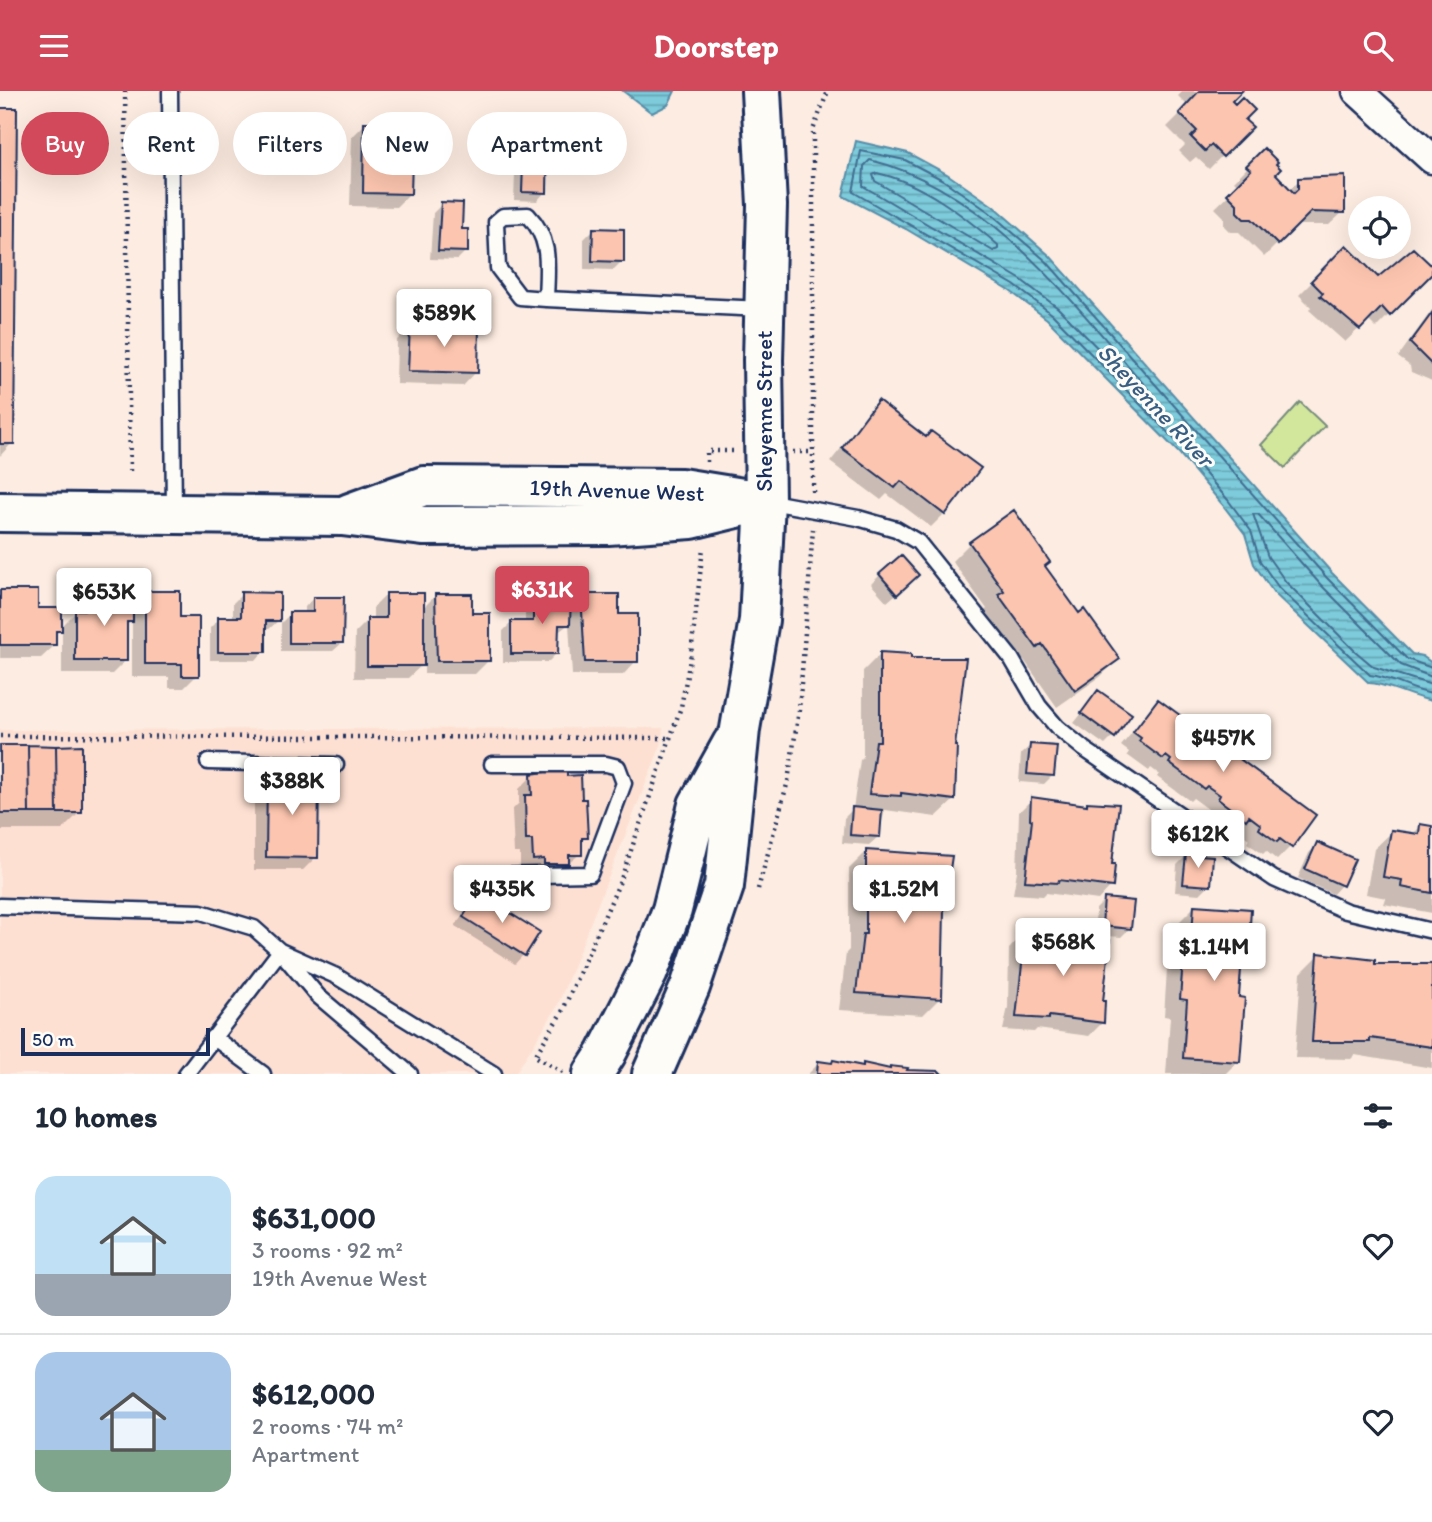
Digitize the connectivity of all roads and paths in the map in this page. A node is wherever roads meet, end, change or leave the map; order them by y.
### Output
1 (125, 91) edge
2 (170, 91) edge
3 (761, 91) edge
4 (1357, 91) edge
5 (1432, 159) edge
6 (546, 299) junction
7 (764, 309) junction
8 (130, 474) dead end
9 (765, 501) junction
10 (0, 512) edge
11 (174, 514) junction
12 (740, 729) junction
13 (0, 736) edge
14 (670, 738) dead end
15 (208, 762) dead end
16 (492, 764) dead end
17 (336, 765) dead end
18 (493, 876) dead end
19 (0, 906) edge
20 (1432, 932) edge
21 (280, 951) junction
22 (213, 1037) junction
23 (535, 1056) dead end
24 (186, 1074) edge
25 (263, 1074) edge
26 (410, 1074) edge
27 (494, 1074) edge
28 (567, 1074) edge
29 (593, 1074) edge
30 (652, 1074) edge

1 - 8 path
2 - 11 lane
3 - 7 main road, Sheyenne Street
4 - 5 street
6 - 6 lane
6 - 7 lane
7 - 9 main road, Sheyenne Street
9 - 11 main road, 19th Avenue West
9 - 12 main road, Sheyenne Street
9 - 20 lane
10 - 11 main road, 19th Avenue West
12 - 29 main road, Sheyenne Street
12 - 30 main road, Sheyenne Street
13 - 14 path
15 - 17 lane
16 - 18 lane
19 - 21 lane
21 - 22 lane
21 - 26 lane
21 - 27 lane
22 - 24 lane
22 - 25 lane
23 - 28 path

